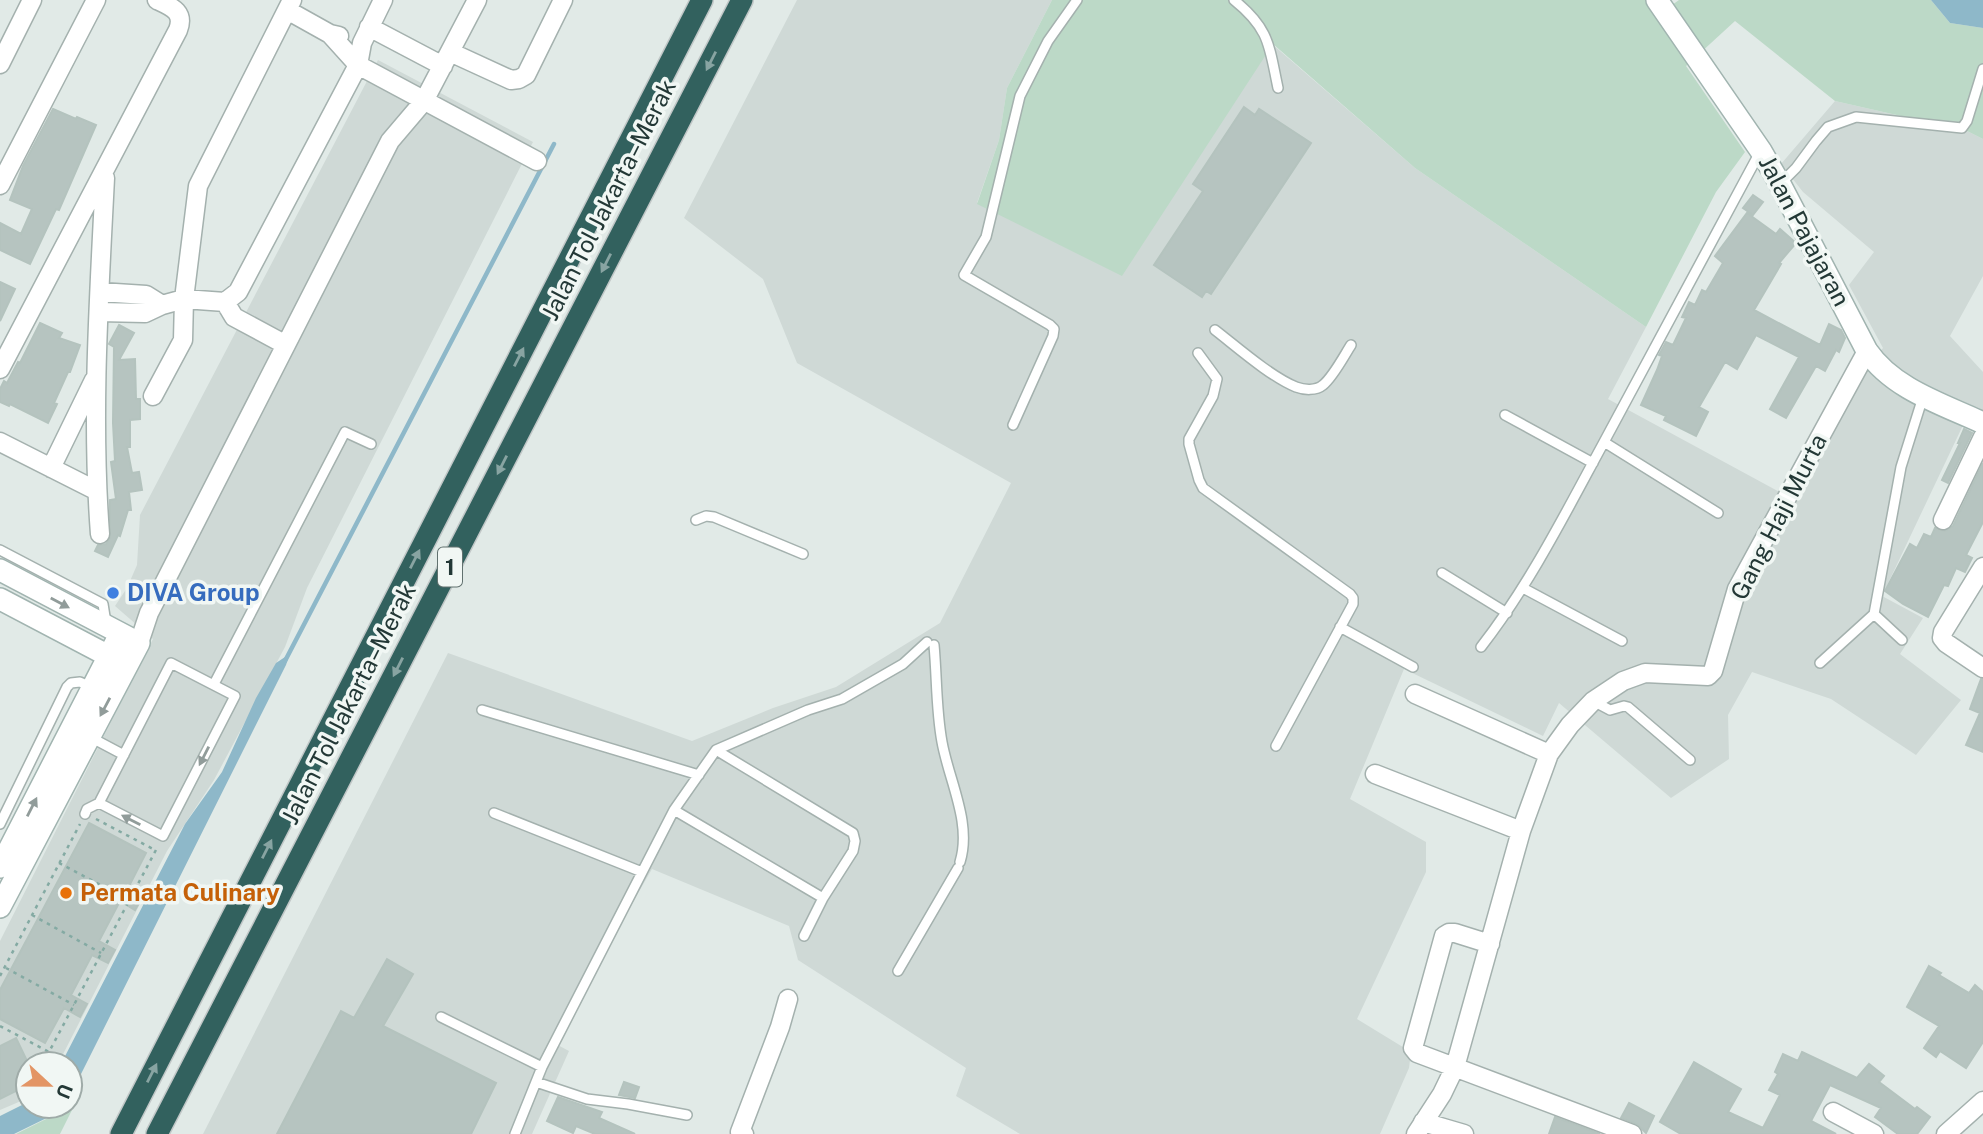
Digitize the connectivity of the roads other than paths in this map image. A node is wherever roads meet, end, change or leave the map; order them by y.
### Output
1 (32, 0) edge
2 (96, 0) edge
3 (158, 0) edge
4 (383, 0) edge
5 (477, 0) edge
6 (563, 0) edge
7 (702, 0) edge
8 (742, 0) edge
9 (1077, 0) edge
10 (1234, 0) edge
11 (1657, 0) edge
12 (289, 5) edge
13 (330, 34) junction
14 (366, 35) junction
15 (447, 59) junction
16 (0, 64) edge
17 (358, 65) junction
18 (1983, 69) edge
19 (1278, 88) dead end
20 (424, 100) junction
21 (1761, 151) junction
22 (537, 161) dead end
23 (105, 171) junction
24 (1780, 184) junction
25 (0, 186) edge
26 (100, 292) junction
27 (184, 299) junction
28 (225, 302) junction
29 (162, 305) junction
30 (99, 312) junction
31 (1215, 330) dead end
32 (286, 345) junction
33 (1352, 345) dead end
34 (1867, 351) junction
35 (1198, 353) dead end
36 (0, 369) edge
37 (95, 378) junction
38 (1924, 395) junction
39 (153, 396) dead end
40 (1505, 415) dead end
41 (1983, 423) edge
42 (1013, 425) dead end
43 (0, 429) edge
44 (1983, 437) edge
45 (0, 442) edge
46 (1604, 442) junction
47 (371, 444) dead end
48 (53, 463) junction
49 (1593, 463) junction
50 (97, 491) junction
51 (1718, 513) dead end
52 (696, 520) dead end
53 (1943, 520) dead end
54 (100, 534) dead end
55 (0, 550) edge
56 (803, 554) dead end
57 (1983, 567) edge
58 (0, 570) edge
59 (1442, 573) dead end
60 (1523, 588) junction
61 (0, 599) edge
62 (1507, 613) junction
63 (1874, 614) junction
64 (1340, 627) junction
65 (122, 635) junction
66 (1902, 640) dead end
67 (1622, 641) dead end
68 (1481, 647) dead end
69 (118, 660) junction
70 (1820, 663) dead end
71 (1413, 667) dead end
72 (1983, 668) edge
73 (214, 684) junction
74 (93, 688) junction
75 (1415, 694) dead end
76 (1593, 701) junction
77 (482, 710) dead end
78 (90, 737) junction
79 (1276, 746) dead end
80 (716, 750) junction
81 (1549, 754) junction
82 (124, 755) junction
83 (1690, 760) dead end
84 (1375, 774) dead end
85 (699, 775) junction
86 (99, 803) junction
87 (674, 810) junction
88 (494, 813) dead end
89 (85, 814) road end
90 (0, 824) edge
91 (1521, 831) junction
92 (0, 867) edge
93 (642, 872) junction
94 (823, 898) junction
95 (0, 907) edge
96 (804, 936) dead end
97 (1490, 944) junction
98 (898, 971) dead end
99 (788, 999) dead end
100 (441, 1017) dead end
101 (542, 1067) junction
102 (1455, 1067) junction
103 (536, 1082) junction
104 (1983, 1101) edge
105 (1833, 1112) dead end
106 (687, 1115) dead end
107 (1420, 1128) edge
108 (121, 1134) edge
109 (157, 1134) edge
110 (515, 1134) edge
111 (744, 1134) edge
112 (1464, 1134) edge
113 (1632, 1134) edge
114 (1874, 1134) edge
115 (1946, 1134) edge

1 - 16 street
2 - 25 street
3 - 23 street
4 - 14 street
5 - 15 street
6 - 15 street
108 -> 7 highway, Jalan Tol Jakarta–Merak / 1
8 -> 109 highway, Jalan Tol Jakarta–Merak / 1
9 - 42 lane
10 - 19 lane
11 - 21 street, Jalan Pajajaran
12 - 13 street
12 - 27 street
13 - 14 street
13 - 17 street
14 - 15 street
14 - 17 street
15 - 20 street
17 - 20 street
17 - 28 street
18 - 24 lane
20 - 22 street
20 - 32 street
21 - 24 street, Jalan Pajajaran
21 - 46 lane
23 - 26 street
23 - 36 street
24 - 34 street, Jalan Pajajaran
26 - 29 street
26 - 30 street
27 - 28 street
27 - 29 street
27 - 39 street
28 - 32 street
29 - 30 street
30 - 37 street
31 - 33 lane
32 - 65 street
34 - 38 street, Jalan Pajajaran
34 - 76 street, Gang Haji Murta
35 - 64 lane
37 - 48 street
37 - 50 street
38 - 41 street, Jalan Pajajaran
38 - 63 lane
40 - 49 lane
43 - 48 street
44 - 53 street
45 - 48 street
46 - 49 lane
46 - 51 lane
47 - 73 lane
48 - 50 street
49 - 60 lane
50 - 54 street
52 - 56 lane
55 - 65 lane
57 - 72 street
58 -> 65 street
59 - 62 lane
60 - 62 lane
60 - 67 lane
61 - 69 street
62 - 68 lane
63 - 66 lane
63 - 70 lane
64 - 71 lane
64 - 79 lane
65 - 69 street
69 - 74 street
69 -> 78 street
73 - 82 lane
73 -> 86 lane
74 - 90 lane
92 -> 74 street
75 - 81 street
76 - 81 street, Gang Haji Murta
76 - 83 lane
77 - 85 lane
78 - 82 lane
78 - 95 street
80 - 85 lane
80 - 94 lane
80 - 98 lane
81 - 91 street, Gang Haji Murta
82 - 86 lane
84 - 91 street
85 - 87 lane
86 - 89 lane
87 - 93 lane
87 - 94 lane
88 - 93 lane
91 - 97 street, Gang Haji Murta
93 - 101 lane
94 - 96 lane
97 - 102 street, Gang Haji Murta
97 - 102 street
99 - 111 street
100 - 101 lane
101 - 103 lane
102 - 107 street, Gang Haji Murta
102 - 113 street
103 - 106 lane
103 - 110 lane
104 - 115 street
105 - 114 street
107 - 112 street

